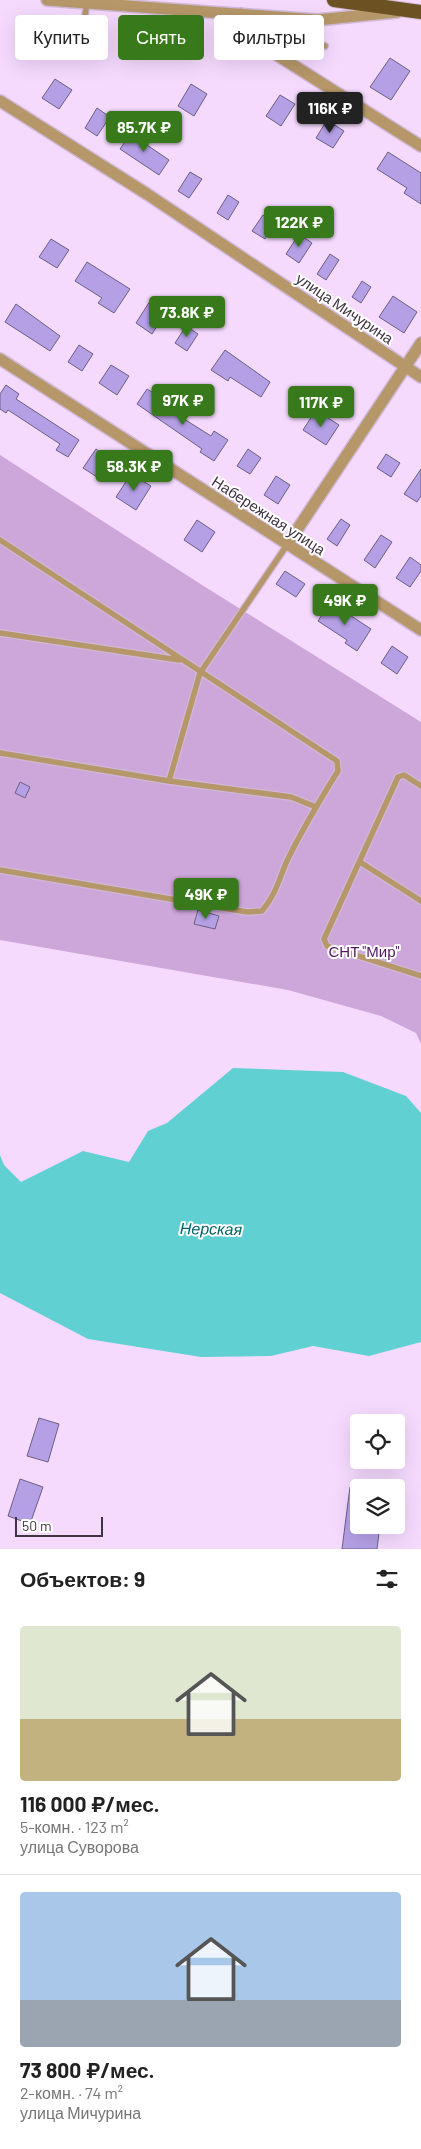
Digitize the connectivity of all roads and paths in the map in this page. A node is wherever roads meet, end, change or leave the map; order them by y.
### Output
1 (47, 0) edge
2 (334, 0) edge
3 (87, 3) junction
4 (415, 11) edge
5 (241, 14) junction
6 (85, 15) edge
7 (325, 46) dead end
8 (0, 101) edge
9 (421, 146) edge
10 (421, 343) edge
11 (0, 360) edge
12 (405, 367) junction
13 (421, 377) edge
14 (0, 540) edge
15 (287, 545) junction
16 (421, 630) edge
17 (0, 633) edge
18 (181, 661) junction
19 (200, 673) junction
20 (0, 753) edge
21 (170, 781) junction
22 (421, 786) edge
23 (316, 807) junction
24 (360, 862) junction
25 (0, 870) edge
26 (421, 901) edge
27 (421, 976) edge

1 - 3 street
2 - 4 highway
3 - 5 street
3 - 6 lane
4 - 5 street
5 - 7 lane
5 - 9 street
8 - 12 street, улица Мичурина
10 - 12 street
11 - 15 street, Набережная улица
12 - 13 street, улица Мичурина
12 - 15 street
14 - 18 lane
15 - 16 street, Набережная улица
15 - 19 lane
17 - 18 lane
18 - 19 lane
19 - 21 lane
19 - 23 lane
20 - 21 lane
21 - 23 lane
22 - 24 lane
23 - 25 lane
24 - 26 lane
24 - 27 lane

